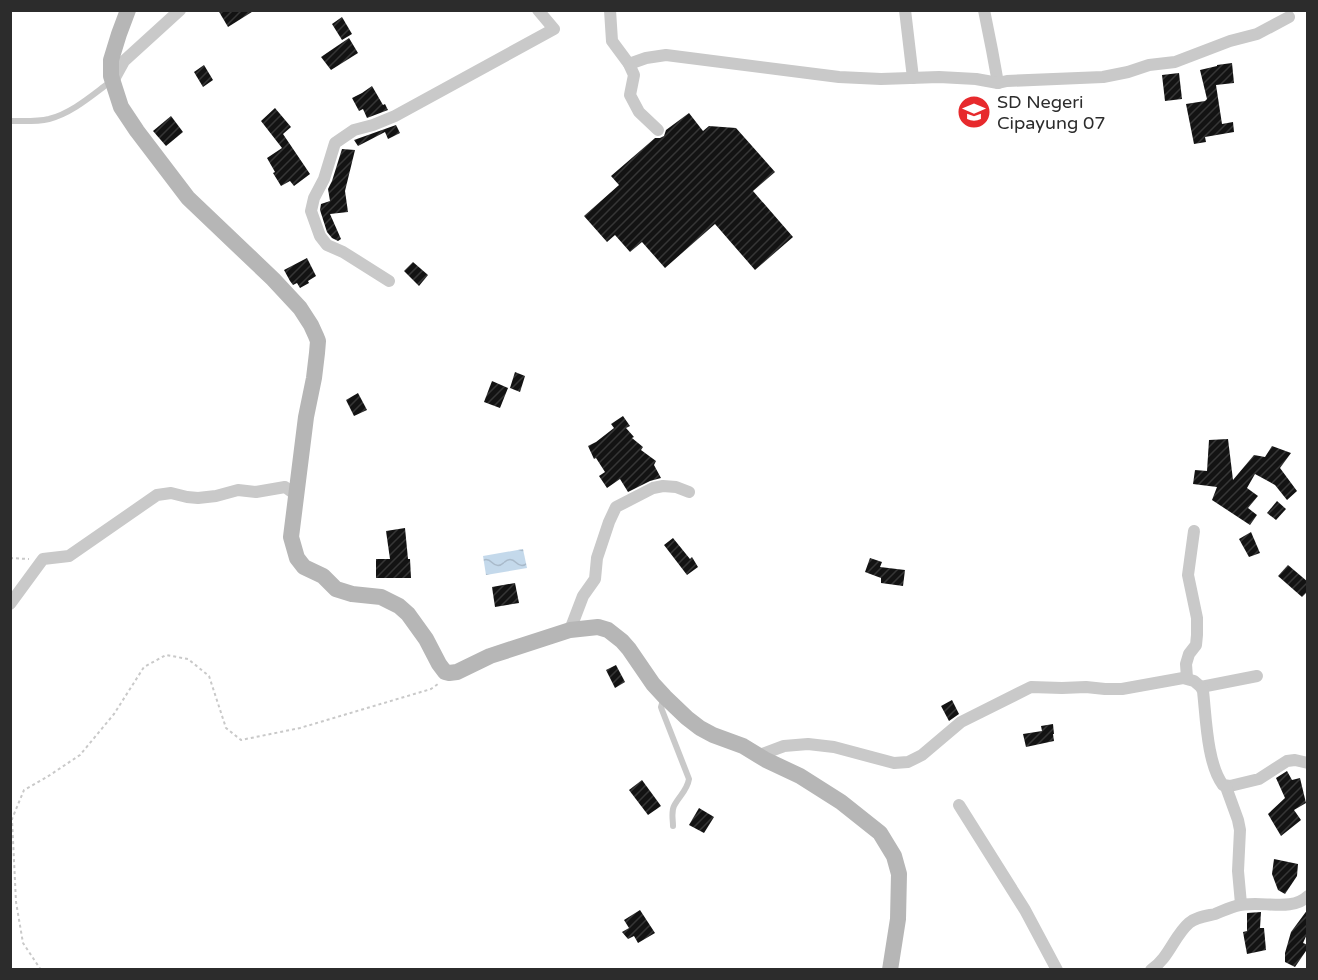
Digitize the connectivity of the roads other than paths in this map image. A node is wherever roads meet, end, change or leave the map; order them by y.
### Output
1 (128, 10) edge
2 (180, 10) edge
3 (538, 10) edge
4 (610, 10) edge
5 (905, 10) edge
6 (984, 10) edge
7 (1289, 17) dead end
8 (629, 64) junction
9 (914, 78) junction
10 (112, 81) junction
11 (998, 83) junction
12 (10, 121) edge
13 (658, 130) dead end
14 (389, 281) dead end
15 (689, 492) dead end
16 (296, 495) junction
17 (1194, 531) dead end
18 (10, 604) edge
19 (570, 630) junction
20 (1257, 676) dead end
21 (1187, 678) junction
22 (1201, 687) junction
23 (664, 697) junction
24 (757, 756) junction
25 (1308, 763) edge
26 (1226, 787) junction
27 (958, 805) dead end
28 (673, 826) dead end
29 (1308, 896) edge
30 (1241, 904) junction
31 (1156, 968) edge
32 (890, 969) edge
33 (1057, 969) edge

1 - 10 street
2 - 10 street
3 - 14 street
4 - 8 street
5 - 9 street
6 - 11 street
7 - 11 street
8 - 9 street
8 - 13 street
9 - 11 street
10 - 12 lane
10 - 16 street
15 - 19 street
16 - 18 street
16 - 19 street
17 - 21 street
19 - 23 street
20 - 22 street
21 - 22 street
21 - 24 street
22 - 26 street
23 - 24 street
23 - 28 lane
24 - 32 street
25 - 26 street
26 - 30 street
27 - 33 street
29 - 30 street
30 - 31 street

